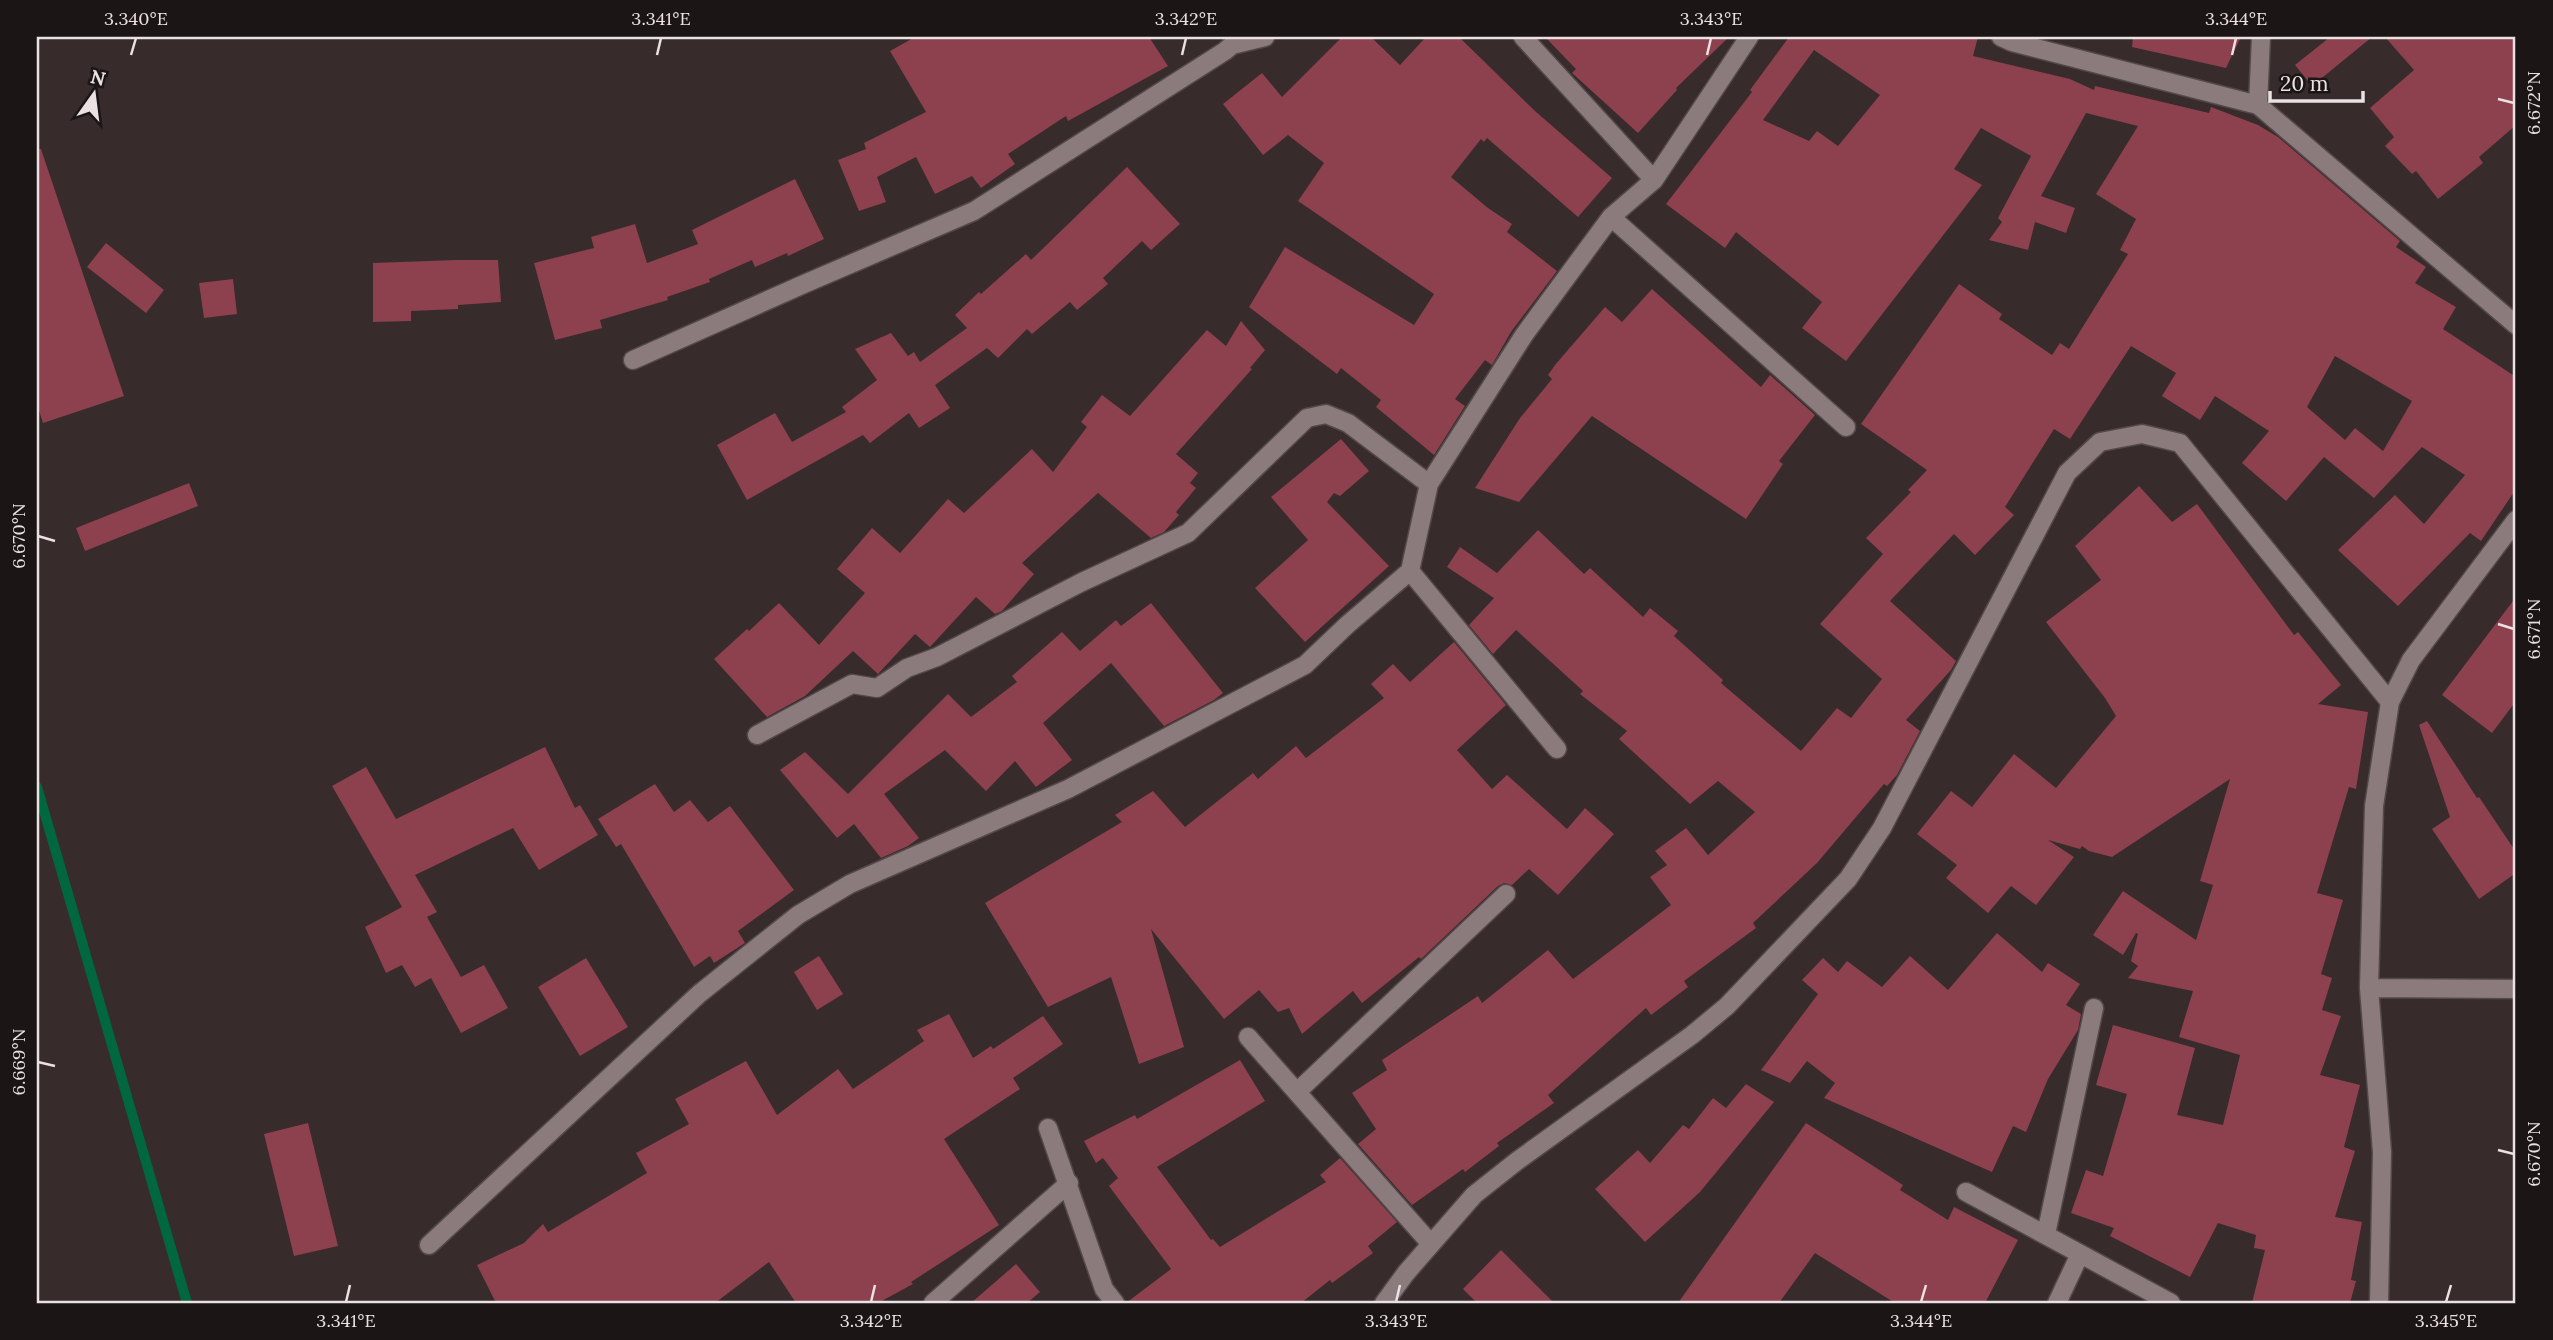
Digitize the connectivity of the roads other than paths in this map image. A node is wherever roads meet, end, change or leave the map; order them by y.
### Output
1 (1265, 37) edge
2 (1523, 37) edge
3 (1749, 37) edge
4 (2001, 37) edge
5 (2261, 37) edge
6 (2258, 105) junction
7 (1654, 180) junction
8 (1611, 217) junction
9 (2516, 326) edge
10 (633, 360) dead end
11 (1846, 427) dead end
12 (1429, 484) junction
13 (2516, 520) edge
14 (1410, 571) junction
15 (2390, 702) junction
16 (757, 735) dead end
17 (1558, 749) dead end
18 (1506, 894) dead end
19 (2369, 988) junction
20 (2516, 989) edge
21 (2094, 1008) dead end
22 (1248, 1037) dead end
23 (1298, 1091) junction
24 (1048, 1128) dead end
25 (1069, 1183) junction
26 (1966, 1192) dead end
27 (2046, 1234) junction
28 (1430, 1244) junction
29 (429, 1245) dead end
30 (2080, 1254) junction
31 (933, 1303) edge
32 (1115, 1303) edge
33 (1385, 1303) edge
34 (2057, 1303) edge
35 (2171, 1303) edge
36 (2379, 1303) edge

1 - 10 street
2 - 7 street
3 - 7 street
4 - 6 street
5 - 6 street
6 - 9 street
7 - 8 street
8 - 11 street
8 - 12 street
12 - 14 street
12 - 16 street
13 - 15 street
14 - 17 street
14 - 29 street
15 - 19 street
15 - 28 street
18 - 23 street
19 - 20 street
19 - 36 street
21 - 27 street
22 - 23 street
23 - 28 street
24 - 25 street
25 - 31 street
25 - 32 street
26 - 27 street
27 - 30 street
28 - 33 street
30 - 34 street
30 - 35 street

